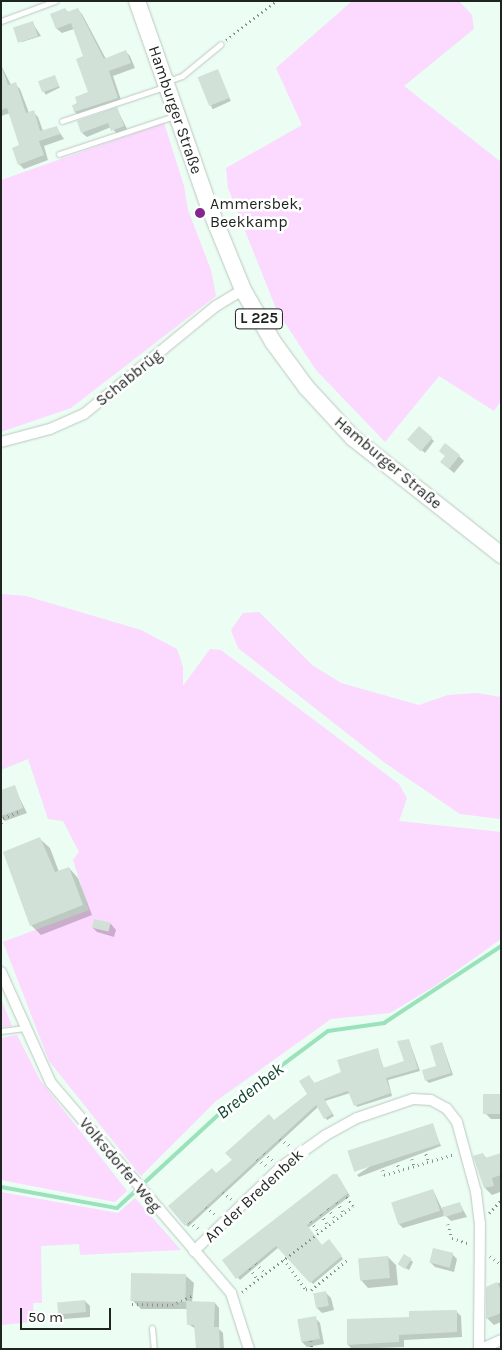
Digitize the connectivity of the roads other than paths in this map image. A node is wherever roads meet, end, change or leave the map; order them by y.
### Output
1 (55, 1) edge
2 (137, 1) edge
3 (1, 21) edge
4 (221, 44) road end
5 (166, 84) junction
6 (177, 115) junction
7 (62, 122) dead end
8 (59, 154) dead end
9 (244, 290) junction
10 (1, 442) edge
11 (501, 555) edge
12 (1, 972) edge
13 (25, 1028) junction
14 (1, 1031) edge
15 (194, 1251) junction
16 (152, 1328) dead end
17 (501, 1340) edge
18 (154, 1349) edge
19 (249, 1349) edge
20 (480, 1349) edge

1 - 3 lane
2 - 5 main road, Hamburger Straße / L 225
4 - 5 lane
5 - 6 main road, Hamburger Straße / L 225
5 - 7 lane
6 - 8 lane
6 - 9 main road, Hamburger Straße / L 225
9 - 10 street, Schabbrüg
9 - 11 main road, Hamburger Straße / L 225
12 - 13 street, Volksdorfer Weg
13 - 14 lane
13 - 15 street, Volksdorfer Weg
15 - 19 street, Volksdorfer Weg
15 - 20 street, An der Bredenbek
16 - 18 lane
17 - 20 street

